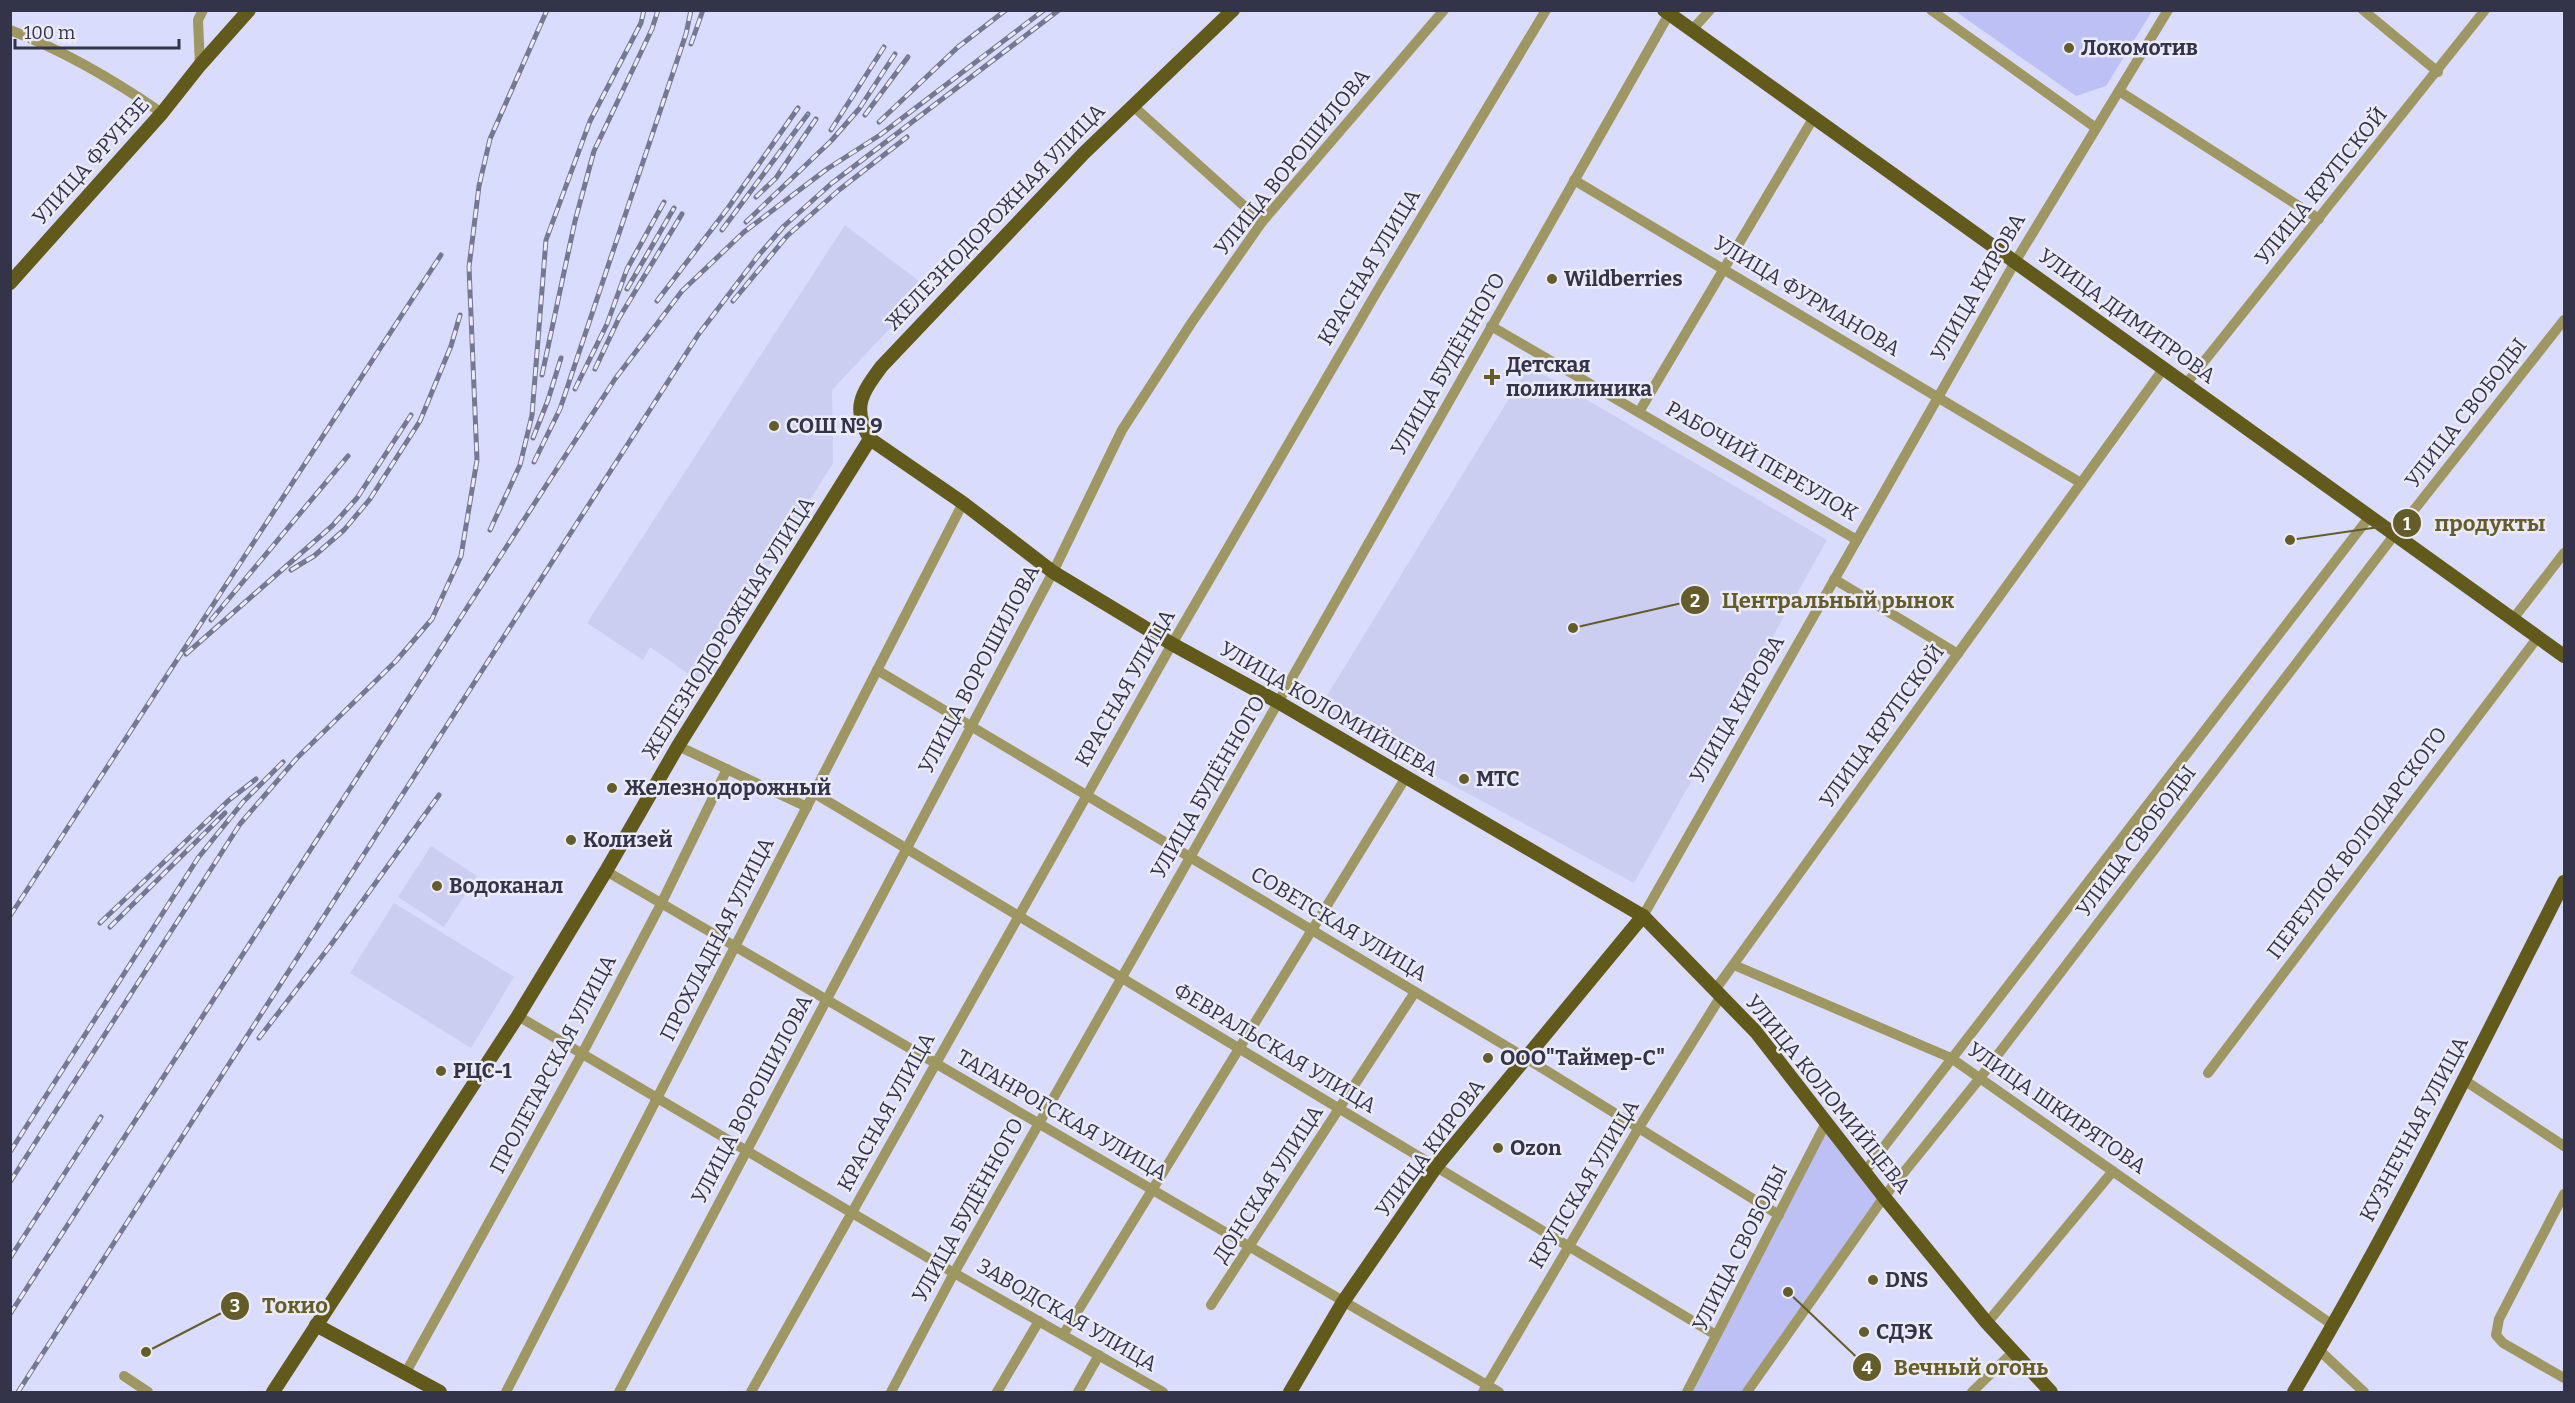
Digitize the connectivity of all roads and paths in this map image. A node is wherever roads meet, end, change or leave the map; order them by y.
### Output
1 (202, 10) edge
2 (249, 10) edge
3 (1233, 10) edge
4 (1444, 10) edge
5 (1546, 10) edge
6 (1710, 10) edge
7 (1931, 10) edge
8 (2168, 10) edge
9 (2363, 10) edge
10 (2485, 10) edge
11 (1666, 12) edge
12 (10, 30) edge
13 (1692, 30) junction
14 (200, 65) junction
15 (2438, 72) junction
16 (2119, 91) junction
17 (1133, 106) junction
18 (162, 113) junction
19 (1814, 117) junction
20 (2096, 128) junction
21 (1574, 180) junction
22 (2319, 219) junction
23 (1262, 222) junction
24 (2015, 262) junction
25 (1724, 269) junction
26 (10, 283) edge
27 (2565, 320) edge
28 (1491, 326) junction
29 (2164, 368) junction
30 (2186, 384) junction
31 (1938, 397) junction
32 (1639, 412) junction
33 (870, 439) junction
34 (2081, 483) junction
35 (963, 503) junction
36 (2370, 516) junction
37 (2395, 534) junction
38 (1857, 540) junction
39 (2565, 553) edge
40 (1053, 572) junction
41 (1834, 579) junction
42 (2513, 619) junction
43 (2538, 637) junction
44 (1172, 644) junction
45 (1958, 654) junction
46 (2565, 656) edge
47 (877, 670) junction
48 (1278, 702) junction
49 (971, 726) junction
50 (678, 746) junction
51 (727, 769) junction
52 (1406, 777) junction
53 (814, 793) junction
54 (1087, 795) junction
55 (807, 807) junction
56 (906, 848) junction
57 (1190, 857) junction
58 (606, 871) junction
59 (2565, 882) edge
60 (661, 904) junction
61 (1019, 916) junction
62 (1643, 916) junction
63 (1312, 930) junction
64 (735, 947) junction
65 (1734, 965) junction
66 (1121, 978) junction
67 (1415, 992) junction
68 (1718, 993) junction
69 (826, 1000) junction
70 (518, 1016) junction
71 (1239, 1048) junction
72 (582, 1054) junction
73 (1526, 1058) junction
74 (1950, 1058) junction
75 (936, 1064) junction
76 (2208, 1073) dead end
77 (1980, 1078) junction
78 (2464, 1080) junction
79 (657, 1098) junction
80 (1340, 1110) junction
81 (1827, 1121) junction
82 (1038, 1124) junction
83 (1638, 1129) junction
84 (2565, 1146) edge
85 (747, 1150) junction
86 (1436, 1167) junction
87 (1866, 1170) junction
88 (2113, 1171) junction
89 (1152, 1190) junction
90 (2565, 1194) edge
91 (1884, 1197) junction
92 (852, 1212) junction
93 (1779, 1215) junction
94 (1569, 1247) junction
95 (1250, 1248) junction
96 (954, 1273) junction
97 (1343, 1302) junction
98 (1211, 1305) dead end
99 (1039, 1321) junction
100 (1987, 1323) junction
101 (316, 1325) junction
102 (2334, 1326) junction
103 (1063, 1335) junction
104 (1716, 1335) junction
105 (2319, 1350) junction
106 (2013, 1352) junction
107 (1099, 1355) junction
108 (405, 1374) junction
109 (124, 1376) dead end
110 (2565, 1378) edge
111 (1485, 1389) edge
112 (148, 1392) edge
113 (273, 1392) edge
114 (440, 1392) edge
115 (506, 1392) edge
116 (619, 1392) edge
117 (751, 1392) edge
118 (891, 1392) edge
119 (998, 1392) edge
120 (1078, 1392) edge
121 (1163, 1392) edge
122 (1290, 1392) edge
123 (1498, 1392) edge
124 (1687, 1392) edge
125 (1746, 1392) edge
126 (1972, 1392) edge
127 (2051, 1392) edge
128 (2294, 1392) edge
129 (2364, 1392) edge

1 - 14 street
2 - 14 main road, УЛИЦА ФРУНЗЕ
3 - 17 main road, ЖЕЛЕЗНОДОРОЖНАЯ УЛИЦА
4 - 23 street, УЛИЦА ВОРОШИЛОВА
5 - 44 street, КРАСНАЯ УЛИЦА
6 - 13 street
7 - 20 street
8 - 16 street, УЛИЦА КИРОВА
9 - 15 street
10 - 15 street, УЛИЦА КРУПСКОЙ
11 - 13 main road, УЛИЦА ДИМИТРОВА
11 - 21 street, УЛИЦА БУДЁННОГО
12 - 18 street
13 - 19 main road, УЛИЦА ДИМИТРОВА
14 - 18 main road, УЛИЦА ФРУНЗЕ
15 - 22 street, УЛИЦА КРУПСКОЙ
16 - 20 street, УЛИЦА КИРОВА
16 - 22 street
17 - 23 street
17 - 33 main road, ЖЕЛЕЗНОДОРОЖНАЯ УЛИЦА
18 - 26 main road, УЛИЦА ФРУНЗЕ
19 - 24 main road, УЛИЦА ДИМИТРОВА
19 - 25 street
20 - 24 street, УЛИЦА КИРОВА
21 - 25 street, УЛИЦА ФУРМАНОВА
21 - 28 street, УЛИЦА БУДЁННОГО
22 - 30 street, УЛИЦА КРУПСКОЙ
23 - 40 street, УЛИЦА ВОРОШИЛОВА
24 - 29 main road, УЛИЦА ДИМИТРОВА
24 - 31 street, УЛИЦА КИРОВА
25 - 31 street, УЛИЦА ФУРМАНОВА
25 - 32 street
27 - 37 street, УЛИЦА СВОБОДЫ
28 - 32 street, РАБОЧИЙ ПЕРЕУЛОК
28 - 48 street, УЛИЦА БУДЁННОГО
29 - 30 main road, УЛИЦА ДИМИТРОВА
29 - 34 street, УЛИЦА КРУПСКОЙ
30 - 36 main road, УЛИЦА ДИМИТРОВА
31 - 34 street, УЛИЦА ФУРМАНОВА
31 - 38 street, УЛИЦА КИРОВА
32 - 38 street, РАБОЧИЙ ПЕРЕУЛОК
33 - 35 main road, УЛИЦА КОЛОМИЙЦЕВА
33 - 50 main road, ЖЕЛЕЗНОДОРОЖНАЯ УЛИЦА
34 - 45 street, УЛИЦА КРУПСКОЙ
35 - 40 main road, УЛИЦА КОЛОМИЙЦЕВА
35 - 47 street, ПРОХЛАДНАЯ УЛИЦА
36 - 37 main road, УЛИЦА ДИМИТРОВА
36 - 74 street, УЛИЦА СВОБОДЫ
37 - 42 main road, УЛИЦА ДИМИТРОВА
37 - 77 street, УЛИЦА СВОБОДЫ
38 - 41 street, УЛИЦА КИРОВА
39 - 42 street
40 - 44 main road, УЛИЦА КОЛОМИЙЦЕВА
40 - 49 street, УЛИЦА ВОРОШИЛОВА
41 - 45 street
41 - 62 street, УЛИЦА КИРОВА
42 - 43 main road, УЛИЦА ДИМИТРОВА
43 - 46 main road, УЛИЦА ДИМИТРОВА
43 - 76 street, ПЕРЕУЛОК ВОЛОДАРСКОГО
44 - 48 main road, УЛИЦА КОЛОМИЙЦЕВА
44 - 54 street, КРАСНАЯ УЛИЦА
45 - 65 street, УЛИЦА КРУПСКОЙ
47 - 49 street, СОВЕТСКАЯ УЛИЦА
47 - 53 street, ПРОХЛАДНАЯ УЛИЦА
48 - 52 main road, УЛИЦА КОЛОМИЙЦЕВА
48 - 57 street, УЛИЦА БУДЁННОГО
49 - 54 street, СОВЕТСКАЯ УЛИЦА
49 - 56 street, УЛИЦА ВОРОШИЛОВА
50 - 51 street
50 - 58 main road, ЖЕЛЕЗНОДОРОЖНАЯ УЛИЦА
51 - 55 street
51 - 60 street, ПРОЛЕТАРСКАЯ УЛИЦА
52 - 62 main road, УЛИЦА КОЛОМИЙЦЕВА
52 - 63 street
53 - 55 street, ПРОХЛАДНАЯ УЛИЦА
53 - 56 street, ФЕВРАЛЬСКАЯ УЛИЦА
54 - 57 street, СОВЕТСКАЯ УЛИЦА
54 - 61 street, КРАСНАЯ УЛИЦА
55 - 64 street, ПРОХЛАДНАЯ УЛИЦА
56 - 61 street, ФЕВРАЛЬСКАЯ УЛИЦА
56 - 69 street, УЛИЦА ВОРОШИЛОВА
57 - 63 street, СОВЕТСКАЯ УЛИЦА
57 - 66 street, УЛИЦА БУДЁННОГО
58 - 60 street, ТАГАНРОГСКАЯ УЛИЦА
58 - 70 main road, ЖЕЛЕЗНОДОРОЖНАЯ УЛИЦА
59 - 78 main road, КУЗНЕЧНАЯ УЛИЦА
60 - 64 street, ТАГАНРОГСКАЯ УЛИЦА
60 - 72 street, ПРОЛЕТАРСКАЯ УЛИЦА
61 - 66 street, ФЕВРАЛЬСКАЯ УЛИЦА
61 - 75 street, КРАСНАЯ УЛИЦА
62 - 68 main road, УЛИЦА КОЛОМИЙЦЕВА
62 - 73 main road, УЛИЦА КИРОВА
63 - 67 street, СОВЕТСКАЯ УЛИЦА
63 - 71 street
64 - 69 street, ТАГАНРОГСКАЯ УЛИЦА
64 - 79 street, ПРОХЛАДНАЯ УЛИЦА
65 - 68 street, УЛИЦА КРУПСКОЙ
65 - 74 street, УЛИЦА ШКИРЯТОВА
66 - 71 street, ФЕВРАЛЬСКАЯ УЛИЦА
66 - 82 street, УЛИЦА БУДЁННОГО
67 - 73 street, СОВЕТСКАЯ УЛИЦА
67 - 80 street, ДОНСКАЯ УЛИЦА
68 - 81 main road, УЛИЦА КОЛОМИЙЦЕВА
68 - 83 street, КРУПСКАЯ УЛИЦА
69 - 75 street, ТАГАНРОГСКАЯ УЛИЦА
69 - 85 street, УЛИЦА ВОРОШИЛОВА
70 - 72 street, ЗАВОДСКАЯ УЛИЦА
70 - 101 main road, ЖЕЛЕЗНОДОРОЖНАЯ УЛИЦА
71 - 80 street, ФЕВРАЛЬСКАЯ УЛИЦА
71 - 89 street
72 - 79 street, ЗАВОДСКАЯ УЛИЦА
72 - 108 street, ПРОЛЕТАРСКАЯ УЛИЦА
73 - 83 street, СОВЕТСКАЯ УЛИЦА
73 - 86 main road, УЛИЦА КИРОВА
74 - 77 street, УЛИЦА ШКИРЯТОВА
74 - 87 street, УЛИЦА СВОБОДЫ
75 - 82 street, ТАГАНРОГСКАЯ УЛИЦА
75 - 92 street, КРАСНАЯ УЛИЦА
77 - 88 street, УЛИЦА ШКИРЯТОВА
77 - 91 street, УЛИЦА СВОБОДЫ
78 - 84 street
78 - 102 main road, КУЗНЕЧНАЯ УЛИЦА
79 - 85 street, ЗАВОДСКАЯ УЛИЦА
79 - 115 street, ПРОХЛАДНАЯ УЛИЦА
80 - 86 street, ФЕВРАЛЬСКАЯ УЛИЦА
80 - 95 street, ДОНСКАЯ УЛИЦА
81 - 87 main road, УЛИЦА КОЛОМИЙЦЕВА
81 - 93 street, УЛИЦА СВОБОДЫ
82 - 89 street, ТАГАНРОГСКАЯ УЛИЦА
82 - 96 street, УЛИЦА БУДЁННОГО
83 - 93 street, СОВЕТСКАЯ УЛИЦА
83 - 94 street, КРУПСКАЯ УЛИЦА
85 - 92 street, ЗАВОДСКАЯ УЛИЦА
85 - 116 street, УЛИЦА ВОРОШИЛОВА
86 - 94 street, ФЕВРАЛЬСКАЯ УЛИЦА
86 - 97 main road, УЛИЦА КИРОВА
87 - 91 main road, УЛИЦА КОЛОМИЙЦЕВА
88 - 100 street
88 - 102 street, УЛИЦА ШКИРЯТОВА
89 - 95 street, ТАГАНРОГСКАЯ УЛИЦА
89 - 103 street
90 - 110 street
91 - 100 main road, УЛИЦА КОЛОМИЙЦЕВА
91 - 125 street, УЛИЦА СВОБОДЫ
92 - 96 street, ЗАВОДСКАЯ УЛИЦА
92 - 117 street, КРАСНАЯ УЛИЦА
93 - 104 street, УЛИЦА СВОБОДЫ
94 - 104 street, ФЕВРАЛЬСКАЯ УЛИЦА
94 - 111 street, КРУПСКАЯ УЛИЦА
95 - 97 street, ТАГАНРОГСКАЯ УЛИЦА
95 - 98 street, ДОНСКАЯ УЛИЦА
96 - 99 street, ЗАВОДСКАЯ УЛИЦА
96 - 118 street, УЛИЦА БУДЁННОГО
97 - 111 street, ТАГАНРОГСКАЯ УЛИЦА
97 - 122 main road, УЛИЦА КИРОВА
99 - 103 street, ЗАВОДСКАЯ УЛИЦА
99 - 119 street
100 - 106 main road, УЛИЦА КОЛОМИЙЦЕВА
101 - 108 main road
101 - 113 main road, ЖЕЛЕЗНОДОРОЖНАЯ УЛИЦА
102 - 105 main road, КУЗНЕЧНАЯ УЛИЦА
103 - 107 street, ЗАВОДСКАЯ УЛИЦА
104 - 124 street, УЛИЦА СВОБОДЫ
105 - 128 main road, КУЗНЕЧНАЯ УЛИЦА
105 - 129 street
106 - 126 street
106 - 127 main road, УЛИЦА КОЛОМИЙЦЕВА
107 - 120 street
107 - 121 street, ЗАВОДСКАЯ УЛИЦА
108 - 114 main road
109 - 112 street
111 - 123 street, ТАГАНРОГСКАЯ УЛИЦА

